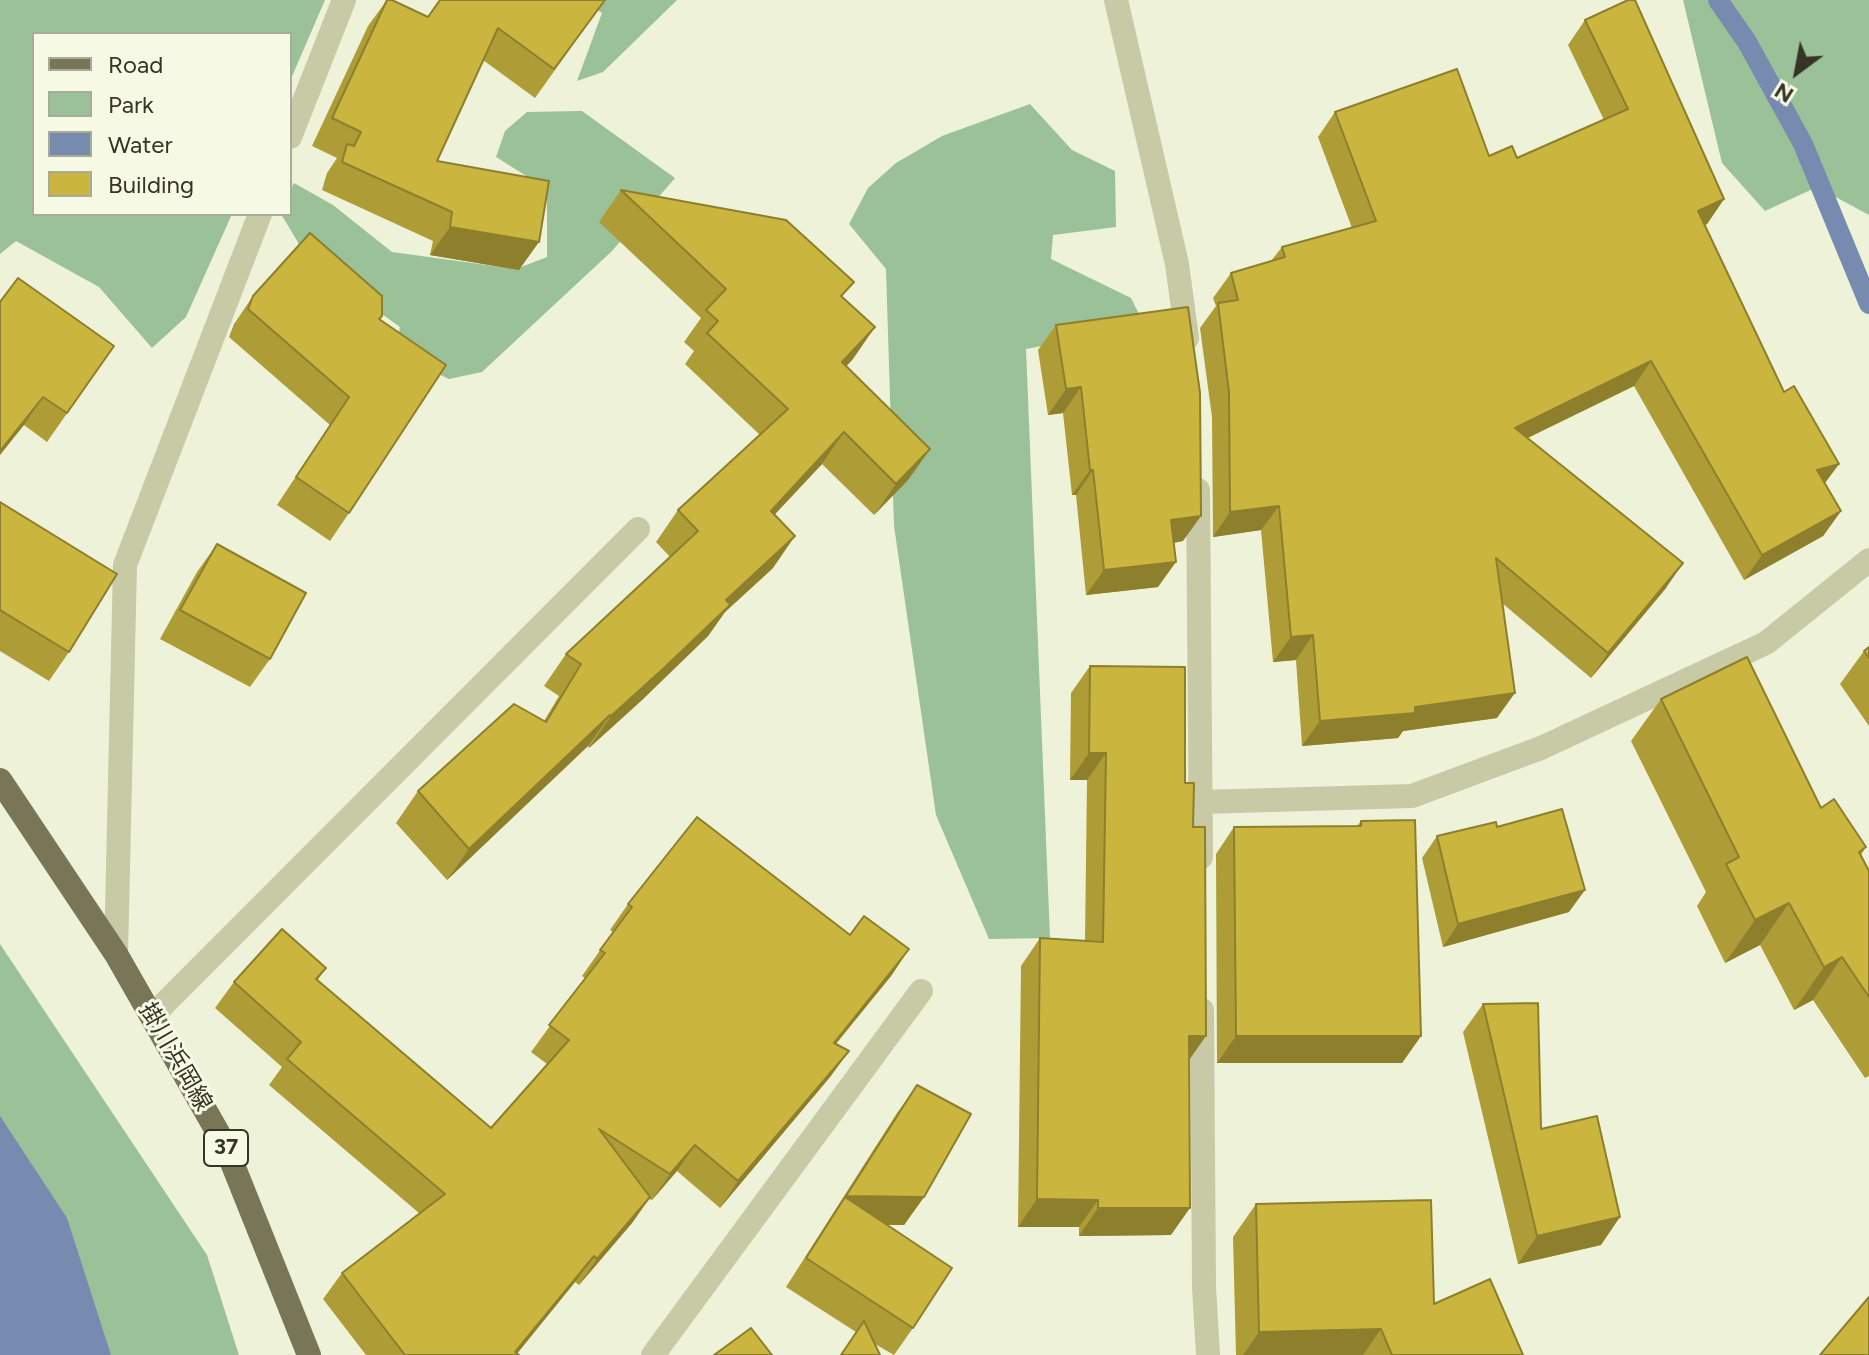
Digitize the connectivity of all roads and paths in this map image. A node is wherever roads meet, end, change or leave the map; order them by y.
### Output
1 (344, 0) edge
2 (1116, 0) edge
3 (292, 132) edge
4 (259, 216) edge
5 (1189, 358) edge
6 (1198, 463) edge
7 (638, 529) dead end
8 (1869, 560) edge
9 (0, 780) edge
10 (1201, 802) junction
11 (1202, 881) edge
12 (116, 954) junction
13 (1202, 990) edge
14 (921, 991) dead end
15 (152, 1016) junction
16 (309, 1355) edge
17 (653, 1355) edge
18 (1208, 1355) edge

1 - 3 street
2 - 5 street
4 - 12 street
6 - 10 street
7 - 15 street
8 - 10 street
9 - 12 main road, 掛川浜岡線 / 37
10 - 11 street
12 - 15 main road, 掛川浜岡線 / 37
13 - 18 street
14 - 17 street
15 - 16 main road, 掛川浜岡線 / 37

